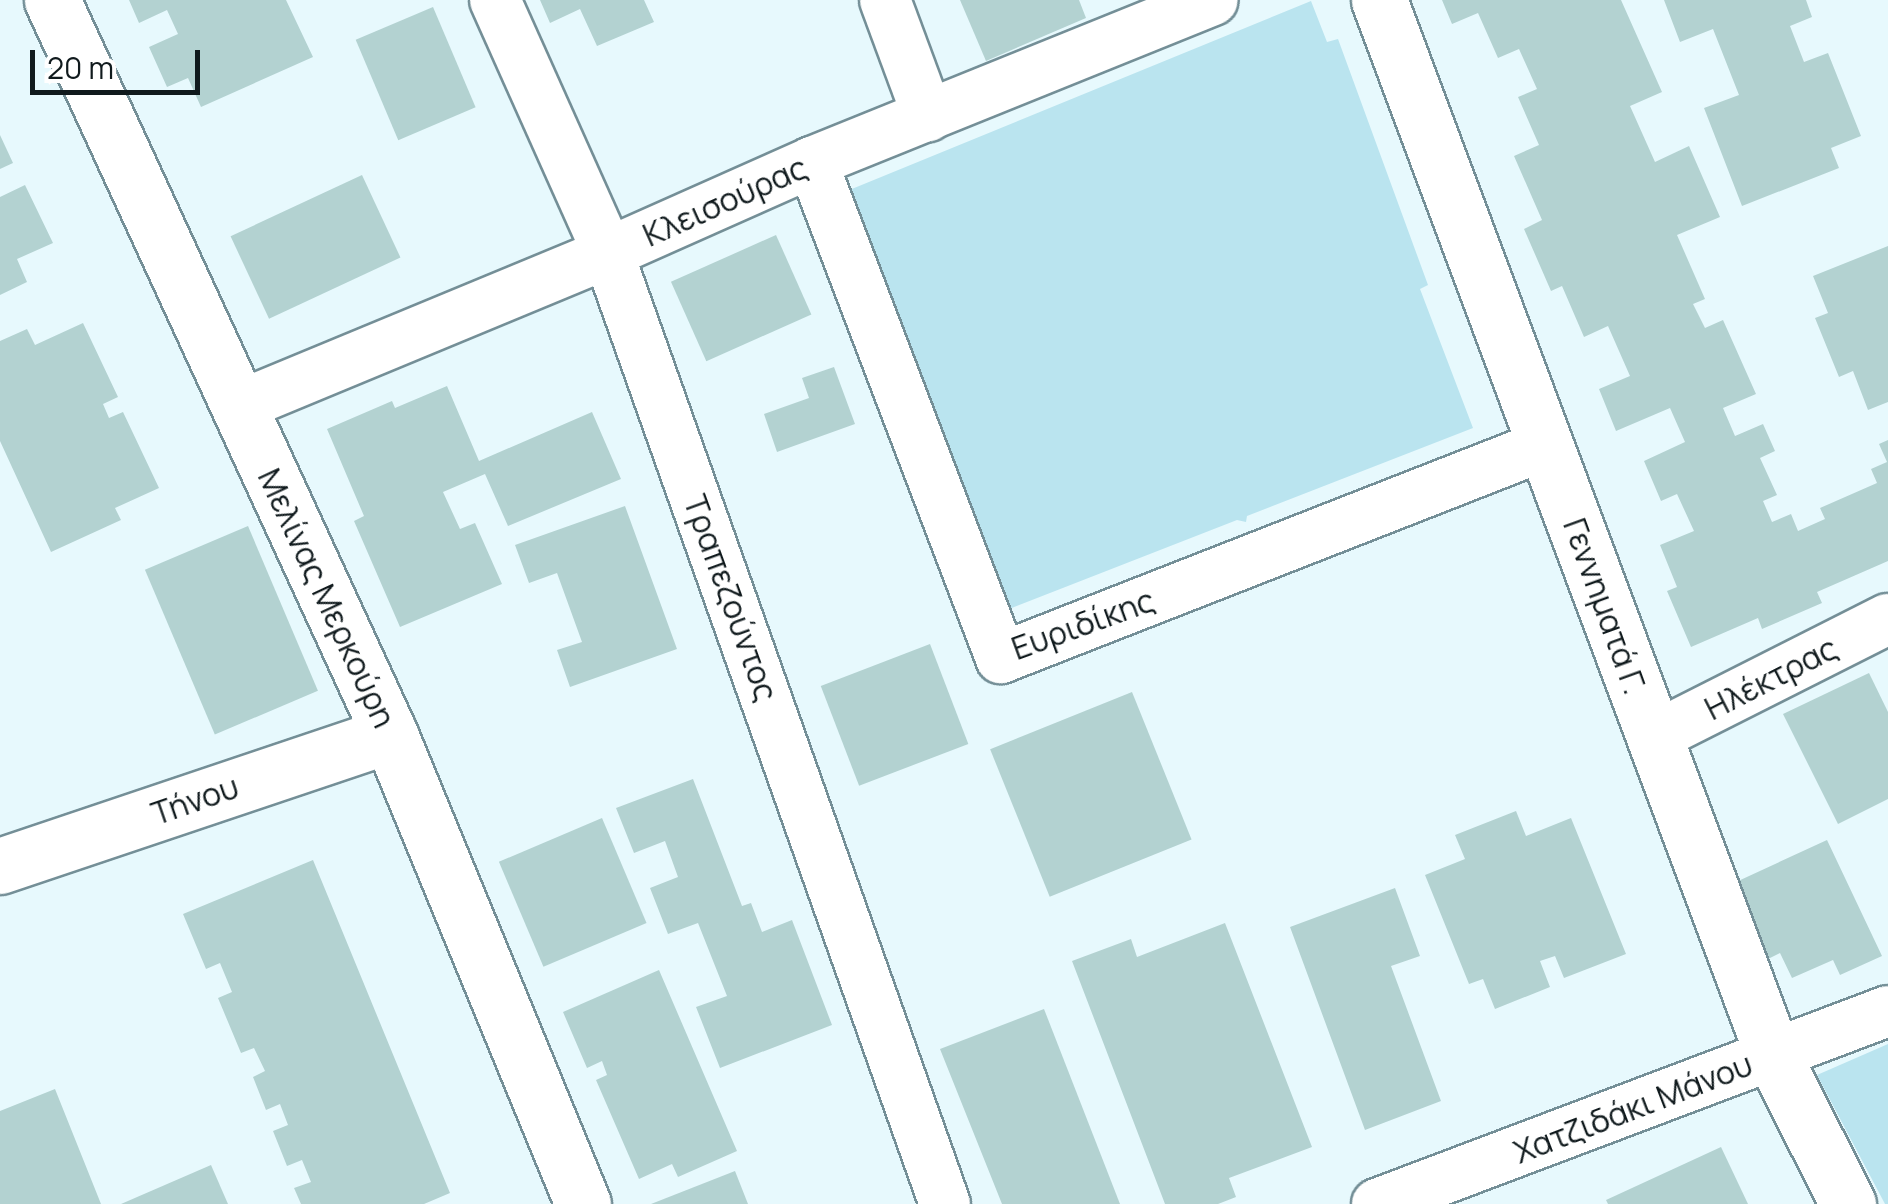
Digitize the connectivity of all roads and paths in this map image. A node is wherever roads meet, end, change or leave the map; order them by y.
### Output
1 (52, 0) edge
2 (495, 0) edge
3 (884, 0) edge
4 (1212, 0) edge
5 (1379, 0) edge
6 (928, 116) junction
7 (812, 162) junction
8 (608, 253) junction
9 (239, 406) junction
10 (1546, 446) junction
11 (1888, 618) edge
12 (390, 735) junction
13 (1654, 737) junction
14 (0, 866) edge
15 (1888, 1011) edge
16 (1773, 1055) junction
17 (582, 1204) edge
18 (945, 1204) edge
19 (1377, 1204) edge
20 (1848, 1204) edge

1 - 9 street, Μελίνας Μερκούρη
2 - 8 street, Τραπεζούντος
3 - 6 street
4 - 6 street, Κλεισούρας
5 - 10 street, Γεννηματά Γ.
6 - 7 street, Κλεισούρας
7 - 8 street, Κλεισούρας
7 - 10 street, Ευριδίκης
8 - 9 street, Κλεισούρας
8 - 18 street, Τραπεζούντος
9 - 12 street, Μελίνας Μερκούρη
10 - 13 street, Γεννηματά Γ.
11 - 13 street, Ηλέκτρας
12 - 14 street, Τήνου
12 - 17 street, Μελίνας Μερκούρη
13 - 16 street, Γεννηματά Γ.
15 - 16 street, Χατζιδάκι Μάνου
16 - 19 street, Χατζιδάκι Μάνου
16 - 20 street, Γεννηματά Γ.

